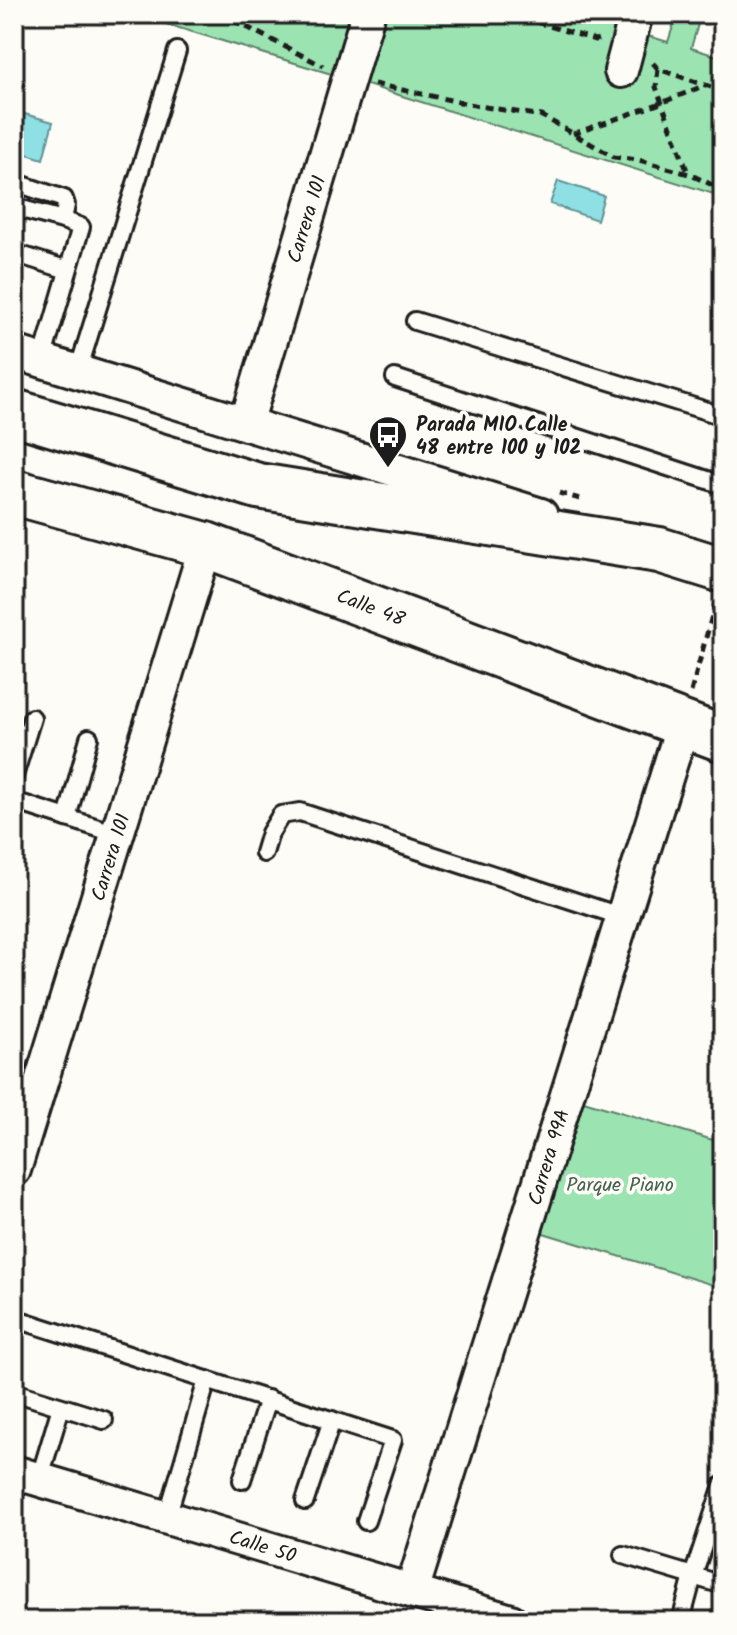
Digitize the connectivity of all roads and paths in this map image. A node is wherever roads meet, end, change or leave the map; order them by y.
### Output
1 (221, 14) edge
2 (368, 14) edge
3 (510, 14) edge
4 (634, 22) edge
5 (177, 51) dead end
6 (658, 69) junction
7 (621, 71) dead end
8 (348, 79) junction
9 (704, 85) junction
10 (723, 91) edge
11 (661, 103) junction
12 (572, 134) junction
13 (689, 174) junction
14 (14, 182) edge
15 (723, 190) edge
16 (14, 207) edge
17 (63, 220) junction
18 (14, 253) edge
19 (68, 270) junction
20 (415, 321) dead end
21 (28, 356) edge
22 (78, 371) junction
23 (395, 378) dead end
24 (14, 412) edge
25 (723, 416) edge
26 (246, 424) junction
27 (723, 485) edge
28 (14, 492) edge
29 (206, 545) junction
30 (659, 550) junction
31 (721, 580) edge
32 (32, 718) dead end
33 (683, 724) junction
34 (89, 738) dead end
35 (723, 739) edge
36 (14, 776) edge
37 (14, 801) edge
38 (67, 818) junction
39 (117, 834) junction
40 (264, 853) dead end
41 (623, 917) junction
42 (14, 1170) edge
43 (20, 1320) dead end
44 (207, 1380) junction
45 (14, 1392) edge
46 (268, 1399) junction
47 (61, 1407) junction
48 (104, 1420) dead end
49 (332, 1420) junction
50 (26, 1476) edge
51 (242, 1480) dead end
52 (723, 1485) edge
53 (305, 1501) dead end
54 (167, 1517) junction
55 (718, 1517) edge
56 (366, 1521) dead end
57 (623, 1555) dead end
58 (693, 1576) junction
59 (723, 1585) edge
60 (412, 1591) junction
61 (511, 1621) edge
62 (681, 1621) edge

1 - 8 path
2 - 8 street, Carrera 101
3 - 4 path
4 - 6 path
4 - 7 street
5 - 22 lane
6 - 9 path
6 - 11 path
8 - 12 path
8 - 26 street, Carrera 101
9 - 10 path
9 - 11 path
11 - 12 path
11 - 13 path
12 - 13 path
13 - 15 path
14 - 17 lane
16 - 17 lane
17 - 19 lane
18 - 19 lane
19 - 21 lane
20 - 25 lane
21 - 22 street
22 - 26 street
23 - 27 lane
24 - 30 main road
26 - 30 street
28 - 29 main road, Calle 48
29 - 33 main road, Calle 48
29 - 39 street, Carrera 101
30 - 31 main road
31 - 33 path
32 - 36 lane
33 - 35 main road, Calle 48
33 - 41 street, Carrera 99A
34 - 38 lane
37 - 38 lane
38 - 39 lane
39 - 42 street, Carrera 101
40 - 41 lane
41 - 60 street, Carrera 99A
43 - 44 lane
44 - 46 lane
44 - 54 lane
45 - 47 lane
46 - 49 lane
46 - 51 lane
47 - 48 lane
47 - 50 lane
49 - 53 lane
49 - 56 lane
50 - 54 street, Calle 50
52 - 55 lane
54 - 60 street, Calle 50
55 - 58 lane
57 - 58 lane
58 - 59 lane
58 - 62 lane
60 - 61 street, Calle 50

